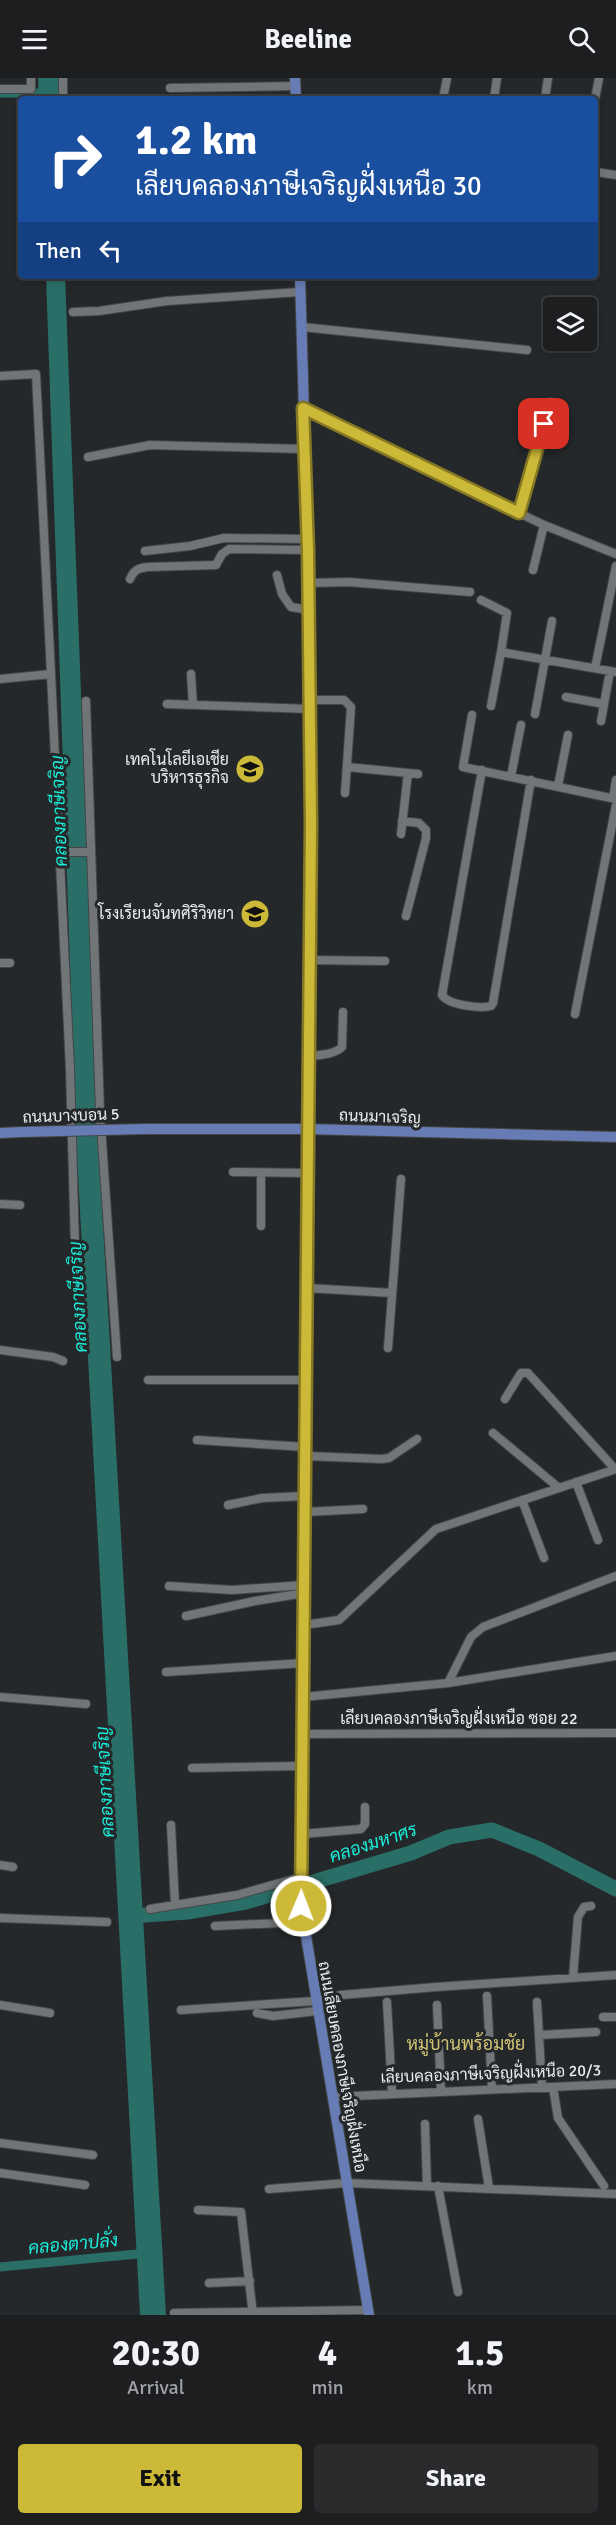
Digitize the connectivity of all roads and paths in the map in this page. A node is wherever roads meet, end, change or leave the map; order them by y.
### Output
1 (31, 78) edge
2 (63, 78) edge
3 (447, 78) edge
4 (497, 78) edge
5 (548, 78) edge
6 (598, 78) edge
7 (296, 82) edge
8 (0, 88) edge
9 (170, 88) dead end
10 (63, 96) edge
11 (444, 96) edge
12 (494, 96) edge
13 (545, 96) edge
14 (595, 96) edge
15 (598, 172) edge
16 (616, 175) edge
17 (300, 279) edge
18 (300, 292) junction
19 (73, 312) dead end
20 (302, 327) junction
21 (527, 350) dead end
22 (0, 376) edge
23 (550, 402) dead end
24 (303, 408) junction
25 (304, 449) junction
26 (88, 457) dead end
27 (519, 513) junction
28 (544, 525) junction
29 (307, 545) junction
30 (146, 551) dead end
31 (616, 554) edge
32 (616, 566) edge
33 (532, 570) dead end
34 (278, 575) dead end
35 (130, 579) dead end
36 (308, 583) junction
37 (470, 592) dead end
38 (481, 600) dead end
39 (309, 610) junction
40 (552, 621) dead end
41 (501, 652) junction
42 (544, 660) junction
43 (595, 668) junction
44 (613, 671) edge
45 (51, 674) junction
46 (191, 674) dead end
47 (0, 679) edge
48 (566, 697) dead end
49 (86, 701) dead end
50 (167, 704) dead end
51 (604, 704) junction
52 (193, 705) junction
53 (310, 705) junction
54 (491, 706) dead end
55 (535, 714) dead end
56 (472, 715) dead end
57 (601, 721) dead end
58 (521, 725) dead end
59 (568, 735) dead end
60 (347, 767) junction
61 (482, 770) junction
62 (408, 773) junction
63 (418, 774) dead end
64 (511, 776) junction
65 (531, 780) junction
66 (616, 780) edge
67 (558, 786) junction
68 (345, 793) dead end
69 (615, 801) edge
70 (402, 822) junction
71 (400, 834) dead end
72 (62, 852) junction
73 (89, 852) junction
74 (406, 916) dead end
75 (309, 960) junction
76 (385, 961) dead end
77 (0, 963) edge
78 (10, 963) dead end
79 (343, 1012) dead end
80 (575, 1014) dead end
81 (308, 1056) junction
82 (143, 1129) joint
83 (307, 1129) junction
84 (0, 1133) edge
85 (616, 1137) edge
86 (233, 1172) dead end
87 (261, 1173) junction
88 (307, 1173) junction
89 (401, 1179) dead end
90 (0, 1204) edge
91 (20, 1205) dead end
92 (261, 1226) dead end
93 (75, 1246) dead end
94 (307, 1288) junction
95 (392, 1293) junction
96 (388, 1348) dead end
97 (0, 1350) edge
98 (117, 1357) dead end
99 (63, 1361) dead end
100 (148, 1380) dead end
101 (306, 1380) junction
102 (505, 1399) dead end
103 (493, 1434) dead end
104 (417, 1439) dead end
105 (196, 1440) dead end
106 (306, 1451) junction
107 (616, 1469) edge
108 (576, 1482) junction
109 (559, 1488) junction
110 (305, 1496) junction
111 (522, 1500) junction
112 (228, 1505) dead end
113 (363, 1509) dead end
114 (305, 1512) junction
115 (598, 1540) dead end
116 (544, 1558) dead end
117 (616, 1576) edge
118 (169, 1586) dead end
119 (305, 1589) junction
120 (186, 1616) dead end
121 (304, 1625) junction
122 (616, 1656) edge
123 (304, 1663) junction
124 (166, 1672) dead end
125 (448, 1683) junction
126 (0, 1697) edge
127 (303, 1697) junction
128 (86, 1704) dead end
129 (616, 1733) edge
130 (303, 1734) junction
131 (302, 1766) junction
132 (192, 1768) dead end
133 (365, 1807) dead end
134 (171, 1825) dead end
135 (302, 1833) junction
136 (0, 1865) edge
137 (13, 1867) dead end
138 (302, 1878) junction
139 (175, 1905) junction
140 (591, 1906) dead end
141 (150, 1909) dead end
142 (0, 1918) edge
143 (107, 1922) dead end
144 (302, 1922) junction
145 (215, 1926) dead end
146 (616, 1975) edge
147 (573, 1977) junction
148 (487, 1996) dead end
149 (387, 2002) dead end
150 (537, 2002) dead end
151 (0, 2005) edge
152 (437, 2005) dead end
153 (316, 2006) junction
154 (181, 2010) dead end
155 (50, 2013) dead end
156 (256, 2013) dead end
157 (616, 2016) edge
158 (603, 2017) dead end
159 (596, 2032) dead end
160 (539, 2035) junction
161 (616, 2084) edge
162 (542, 2087) junction
163 (553, 2087) junction
164 (492, 2089) junction
165 (441, 2091) junction
166 (392, 2092) junction
167 (332, 2097) junction
168 (478, 2119) dead end
169 (425, 2124) dead end
170 (0, 2143) edge
171 (93, 2155) dead end
172 (0, 2173) edge
173 (347, 2183) junction
174 (85, 2184) dead end
175 (427, 2186) junction
176 (438, 2186) junction
177 (604, 2186) dead end
178 (489, 2188) junction
179 (269, 2189) dead end
180 (616, 2194) edge
181 (198, 2210) dead end
182 (250, 2281) junction
183 (209, 2283) dead end
184 (458, 2292) dead end
185 (368, 2312) edge
186 (174, 2313) dead end
187 (253, 2313) edge

1 - 8 street
2 - 10 street
3 - 11 street
4 - 12 street
5 - 13 street
6 - 14 street
7 - 9 street
15 - 16 street
17 - 18 main road, ถนนเลียบคลองภาษีเจริญฝั่งเหนือ
18 - 19 street
18 - 20 main road, ถนนเลียบคลองภาษีเจริญฝั่งเหนือ
20 - 21 street
20 - 24 main road, ถนนเลียบคลองภาษีเจริญฝั่งเหนือ
22 - 45 street
23 - 27 street
24 - 25 main road, ถนนเลียบคลองภาษีเจริญฝั่งเหนือ
24 - 27 street
25 - 26 street
25 - 29 main road, ถนนเลียบคลองภาษีเจริญฝั่งเหนือ
27 - 28 street
28 - 31 street
28 - 33 street
29 - 30 street
29 - 35 street
29 - 36 main road, ถนนเลียบคลองภาษีเจริญฝั่งเหนือ
32 - 43 street
34 - 39 street
36 - 37 street
36 - 39 main road, ถนนเลียบคลองภาษีเจริญฝั่งเหนือ
38 - 41 street
39 - 53 main road, ถนนเลียบคลองภาษีเจริญฝั่งเหนือ
40 - 42 street
41 - 42 street
41 - 54 street
42 - 43 street
42 - 55 street
43 - 44 street
44 - 51 street
45 - 47 street
45 - 72 street
46 - 52 street
48 - 51 street
49 - 73 street
50 - 52 street
51 - 57 street
52 - 53 street
53 - 60 street
53 - 75 main road, ถนนเลียบคลองภาษีเจริญฝั่งเหนือ
56 - 61 street
58 - 64 street
59 - 67 street
60 - 62 street
60 - 68 street
61 - 64 street
61 - 65 street
62 - 63 street
62 - 70 street
64 - 65 street
65 - 67 street
66 - 69 street
67 - 69 street
69 - 80 street
70 - 71 street
70 - 74 street
72 - 73 street
72 - 93 street
73 - 98 street
75 - 76 street
75 - 81 main road, ถนนเลียบคลองภาษีเจริญฝั่งเหนือ
77 - 78 street
79 - 81 street
81 - 83 main road, ถนนเลียบคลองภาษีเจริญฝั่งเหนือ
82 - 83 main road, ถนนมาเจริญ
82 - 84 main road, ถนนบางบอน 5, bridge
83 - 85 main road, ถนนมาเจริญ
83 - 88 main road, ถนนเลียบคลองภาษีเจริญฝั่งเหนือ
86 - 87 street
87 - 88 street
87 - 92 street
88 - 94 main road, ถนนเลียบคลองภาษีเจริญฝั่งเหนือ
89 - 95 street
90 - 91 street
94 - 95 street
94 - 101 main road, ถนนเลียบคลองภาษีเจริญฝั่งเหนือ
95 - 96 street
97 - 99 street
100 - 101 street
101 - 106 main road, ถนนเลียบคลองภาษีเจริญฝั่งเหนือ
102 - 107 street
103 - 109 street
104 - 106 street
105 - 106 street
106 - 110 main road, ถนนเลียบคลองภาษีเจริญฝั่งเหนือ
107 - 108 street
108 - 109 street
108 - 115 street
109 - 111 street
110 - 112 street
110 - 114 main road, ถนนเลียบคลองภาษีเจริญฝั่งเหนือ
111 - 116 street
111 - 121 street
113 - 114 street
114 - 119 main road, ถนนเลียบคลองภาษีเจริญฝั่งเหนือ
117 - 125 street
118 - 119 street
119 - 120 street
119 - 121 main road, ถนนเลียบคลองภาษีเจริญฝั่งเหนือ
121 - 123 main road, ถนนเลียบคลองภาษีเจริญฝั่งเหนือ
122 - 125 street
123 - 124 street
123 - 127 main road, ถนนเลียบคลองภาษีเจริญฝั่งเหนือ
125 - 127 street
126 - 128 street
127 - 130 main road, ถนนเลียบคลองภาษีเจริญฝั่งเหนือ
129 - 130 street, เลียบคลองภาษีเจริญฝั่งเหนือ ซอย 22
130 - 131 main road, ถนนเลียบคลองภาษีเจริญฝั่งเหนือ
131 - 132 street
131 - 135 main road, ถนนเลียบคลองภาษีเจริญฝั่งเหนือ
133 - 135 street
134 - 139 street
135 - 138 main road, ถนนเลียบคลองภาษีเจริญฝั่งเหนือ
136 - 137 street
138 - 139 street
138 - 144 main road, ถนนเลียบคลองภาษีเจริญฝั่งเหนือ
139 - 141 street
140 - 147 street
142 - 143 street
144 - 145 street
144 - 153 main road, ถนนเลียบคลองภาษีเจริญฝั่งเหนือ
146 - 147 street
147 - 153 street
148 - 164 street
149 - 166 street
150 - 160 street
151 - 155 street
152 - 165 street
153 - 154 street
153 - 156 street
153 - 167 main road, ถนนเลียบคลองภาษีเจริญฝั่งเหนือ
157 - 158 street
159 - 160 street
160 - 162 street
161 - 163 street, เลียบคลองภาษีเจริญฝั่งเหนือ 20/3
162 - 163 street, เลียบคลองภาษีเจริญฝั่งเหนือ 20/3
162 - 164 street, เลียบคลองภาษีเจริญฝั่งเหนือ 20/3
163 - 177 street
164 - 165 street, เลียบคลองภาษีเจริญฝั่งเหนือ 20/3
165 - 166 street, เลียบคลองภาษีเจริญฝั่งเหนือ 20/3
166 - 167 street, เลียบคลองภาษีเจริญฝั่งเหนือ 20/3
167 - 173 main road, ถนนเลียบคลองภาษีเจริญฝั่งเหนือ
168 - 178 street
169 - 175 street
170 - 171 street
172 - 174 street
173 - 175 street
173 - 179 street
173 - 185 main road, ถนนเลียบคลองภาษีเจริญฝั่งเหนือ
175 - 176 street
176 - 178 street
176 - 184 street
178 - 180 street
181 - 182 street
182 - 183 street
182 - 187 street
185 - 187 street
186 - 187 street

